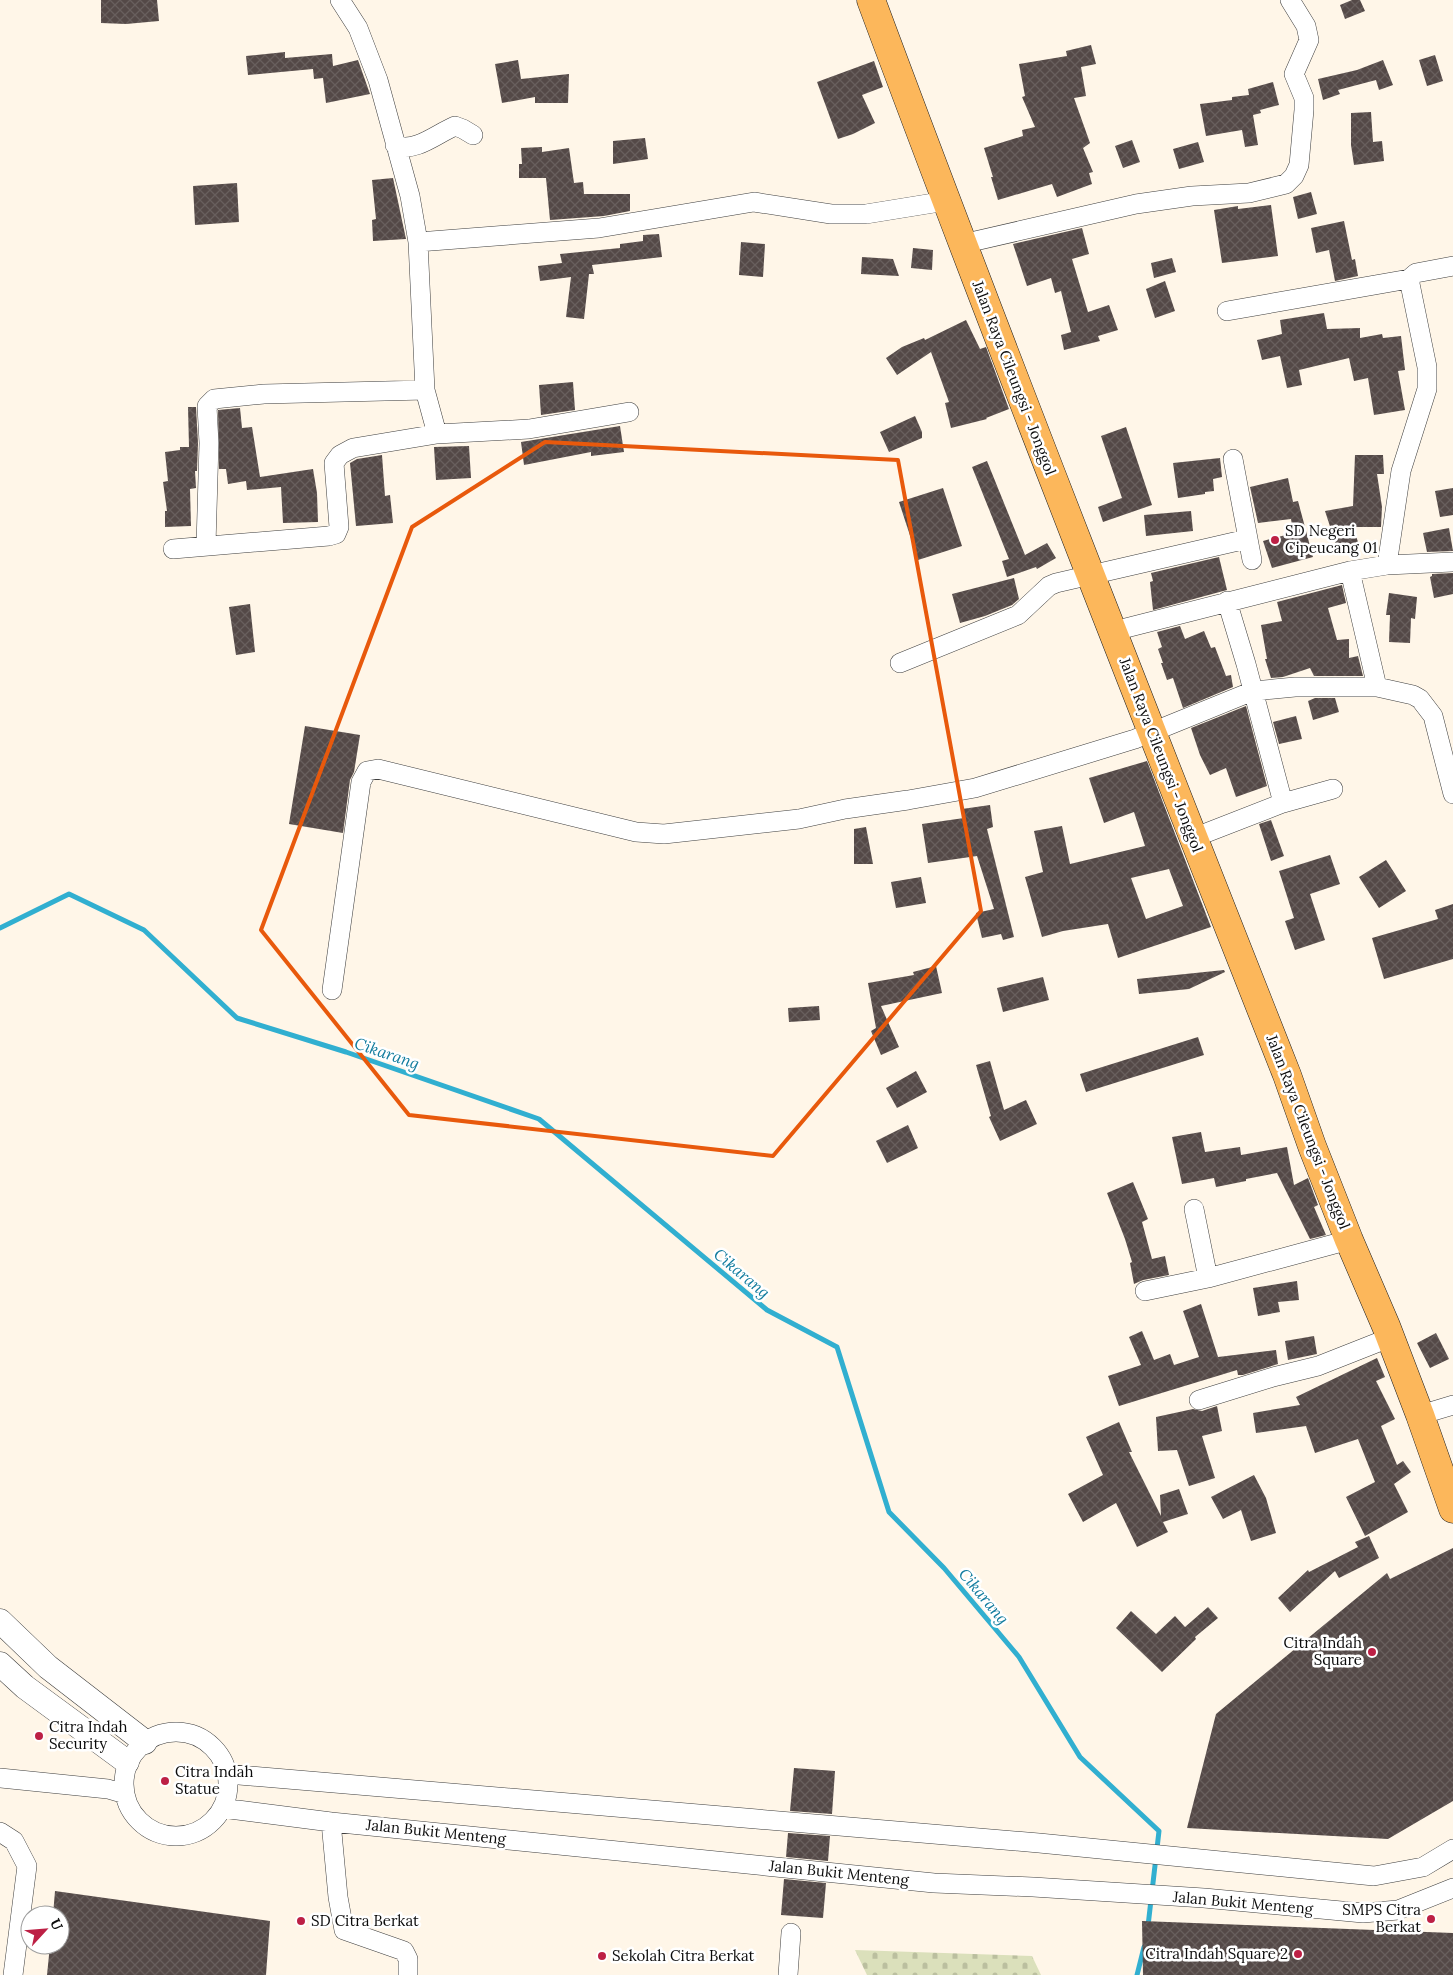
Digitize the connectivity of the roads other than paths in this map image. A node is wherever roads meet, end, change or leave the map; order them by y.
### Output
1 (340, 0) edge
2 (872, 0) edge
3 (1290, 0) edge
4 (473, 135) dead end
5 (395, 145) junction
6 (946, 200) junction
7 (418, 242) junction
8 (962, 244) junction
9 (1453, 266) edge
10 (1409, 279) junction
11 (1227, 311) dead end
12 (425, 390) junction
13 (629, 412) dead end
14 (437, 434) junction
15 (1233, 459) dead end
16 (1247, 539) junction
17 (206, 545) junction
18 (173, 549) dead end
19 (1252, 560) dead end
20 (1453, 562) edge
21 (1388, 565) junction
22 (1350, 571) junction
23 (1090, 575) junction
24 (1227, 601) junction
25 (1114, 631) junction
26 (900, 664) dead end
27 (1377, 687) junction
28 (1254, 691) junction
29 (1152, 732) junction
30 (1333, 789) dead end
31 (1453, 794) edge
32 (1283, 804) junction
33 (1193, 838) junction
34 (332, 990) dead end
35 (1194, 1209) dead end
36 (1350, 1240) junction
37 (1208, 1278) junction
38 (1146, 1291) dead end
39 (1389, 1338) junction
40 (1199, 1400) dead end
41 (1453, 1405) edge
42 (1420, 1415) junction
43 (1453, 1509) edge
44 (0, 1622) edge
45 (0, 1664) edge
46 (145, 1742) junction
47 (127, 1762) junction
48 (227, 1774) junction
49 (0, 1778) edge
50 (125, 1794) junction
51 (222, 1808) junction
52 (331, 1822) junction
53 (0, 1832) edge
54 (1453, 1849) edge
55 (1453, 1888) edge
56 (791, 1933) dead end
57 (13, 1975) edge
58 (408, 1975) edge
59 (788, 1975) edge

1 - 5 street
2 - 6 main road, Jalan Raya Cileungsi - Jonggol
3 - 8 street
4 - 5 street
5 - 7 street
6 - 7 street
6 - 8 main road, Jalan Raya Cileungsi - Jonggol
7 - 12 street
8 - 23 main road, Jalan Raya Cileungsi - Jonggol
9 - 10 street
10 - 11 street
10 - 21 street
12 - 14 street
12 - 17 street
13 - 14 street
14 - 17 street
15 - 16 street
16 - 19 street
16 - 23 street
17 - 18 street
20 - 21 street
21 - 22 street
22 - 24 street
22 - 27 street
23 - 25 main road, Jalan Raya Cileungsi - Jonggol
23 - 26 street
24 - 25 street
24 - 28 street
25 - 29 main road, Jalan Raya Cileungsi - Jonggol
27 - 28 street
27 - 31 street
28 - 29 street
28 - 32 street
29 - 33 main road, Jalan Raya Cileungsi - Jonggol
29 - 34 street
30 - 32 street
32 - 33 street
33 - 36 main road, Jalan Raya Cileungsi - Jonggol
35 - 37 street
36 - 37 street
36 - 39 main road, Jalan Raya Cileungsi - Jonggol
37 - 38 street
39 - 40 street
39 - 42 main road, Jalan Raya Cileungsi - Jonggol
41 - 42 street
42 - 43 main road, Jalan Raya Cileungsi - Jonggol
44 - 46 street
45 - 47 street
46 - 47 street
46 - 48 street
47 - 50 street
48 - 51 street
48 - 54 street
49 - 50 street
50 - 51 street
51 - 52 street, Jalan Bukit Menteng
52 - 55 street, Jalan Bukit Menteng
52 - 58 street
53 - 57 street
56 - 59 street

